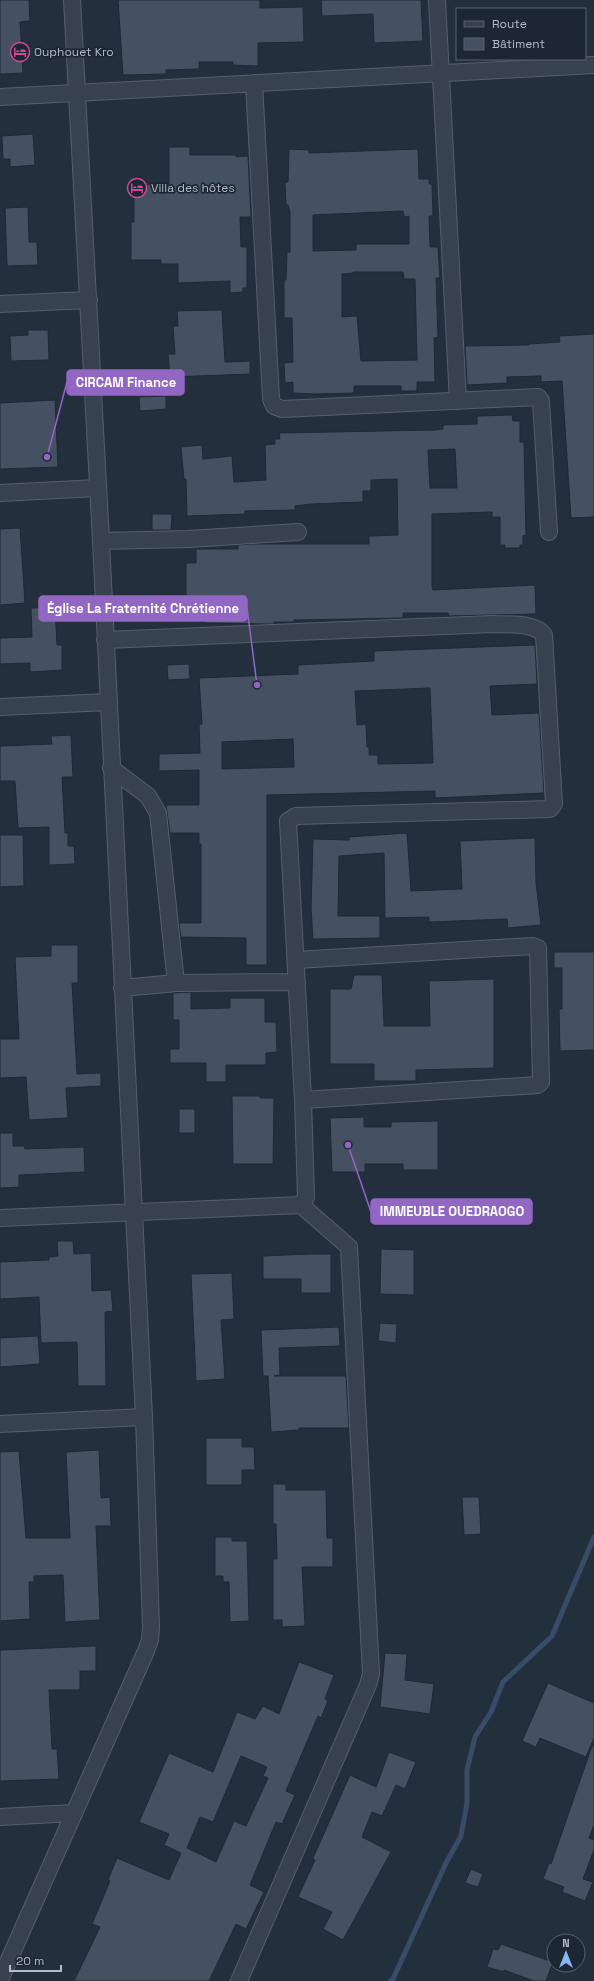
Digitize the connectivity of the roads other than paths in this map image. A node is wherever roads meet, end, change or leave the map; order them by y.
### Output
1 (72, 0) edge
2 (437, 0) edge
3 (594, 65) edge
4 (440, 73) junction
5 (254, 83) junction
6 (77, 92) junction
7 (0, 97) edge
8 (89, 300) junction
9 (0, 304) edge
10 (458, 401) junction
11 (97, 488) junction
12 (0, 493) edge
13 (298, 532) dead end
14 (549, 532) dead end
15 (101, 541) junction
16 (105, 640) junction
17 (108, 702) junction
18 (0, 707) edge
19 (111, 768) junction
20 (296, 960) junction
21 (297, 982) junction
22 (176, 983) junction
23 (122, 988) junction
24 (303, 1100) junction
25 (301, 1205) junction
26 (134, 1211) junction
27 (0, 1218) edge
28 (144, 1417) junction
29 (0, 1424) edge
30 (74, 1813) junction
31 (0, 1817) edge
32 (0, 1980) edge
33 (239, 1981) edge

1 - 6 street
2 - 4 street
3 - 4 street
4 - 5 street
4 - 10 street
5 - 6 street
5 - 10 street
6 - 7 street
6 - 8 street
8 - 9 street
8 - 11 street
10 - 14 street
11 - 12 street
11 - 15 street
13 - 15 street
15 - 16 street
16 - 17 street
16 - 20 street
17 - 18 street
17 - 19 street
19 - 22 street
19 - 23 street
20 - 21 street
20 - 24 street
21 - 22 street
21 - 24 street
22 - 23 street
23 - 26 street
24 - 25 street
25 - 26 street
25 - 33 street
26 - 27 street
26 - 28 street
28 - 29 street
28 - 30 street
30 - 31 street
30 - 32 street

